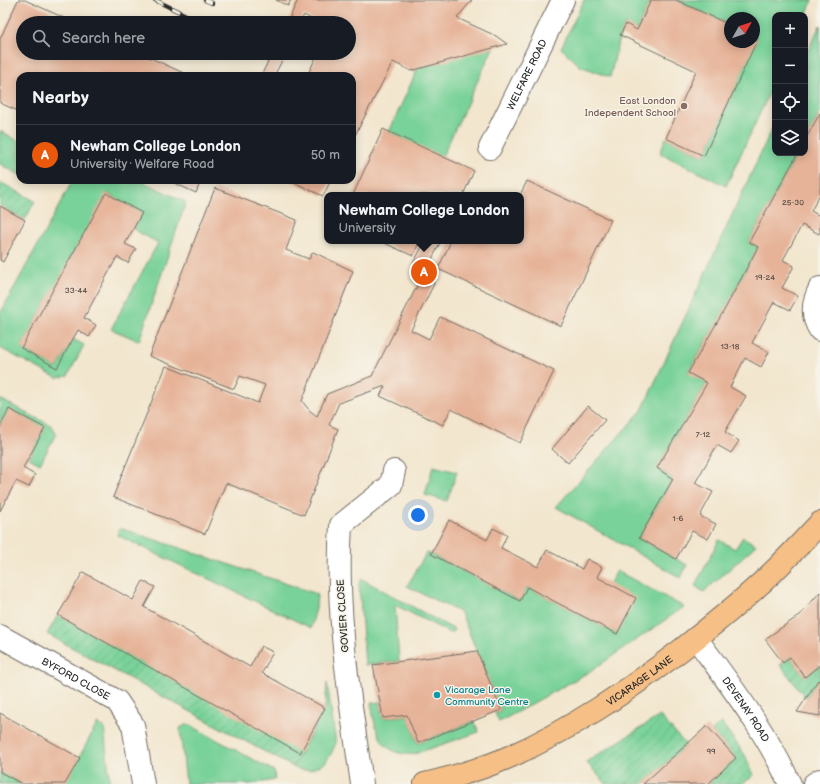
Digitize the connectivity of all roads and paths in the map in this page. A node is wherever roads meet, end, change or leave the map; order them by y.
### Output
1 (563, 0) edge
2 (490, 148) dead end
3 (820, 288) edge
4 (820, 330) edge
5 (394, 472) dead end
6 (820, 523) edge
7 (0, 636) edge
8 (696, 638) junction
9 (820, 780) edge
10 (142, 784) edge
11 (362, 784) edge
12 (425, 784) edge
13 (790, 784) edge
14 (814, 784) edge

1 - 2 street, WELFARE ROAD
3 - 4 street
5 - 11 street, GOVIER CLOSE
6 - 8 main road, VICARAGE LANE
7 - 10 street, BYFORD CLOSE
8 - 12 main road, VICARAGE LANE
8 - 13 street, DEVENAY ROAD
9 - 14 street

